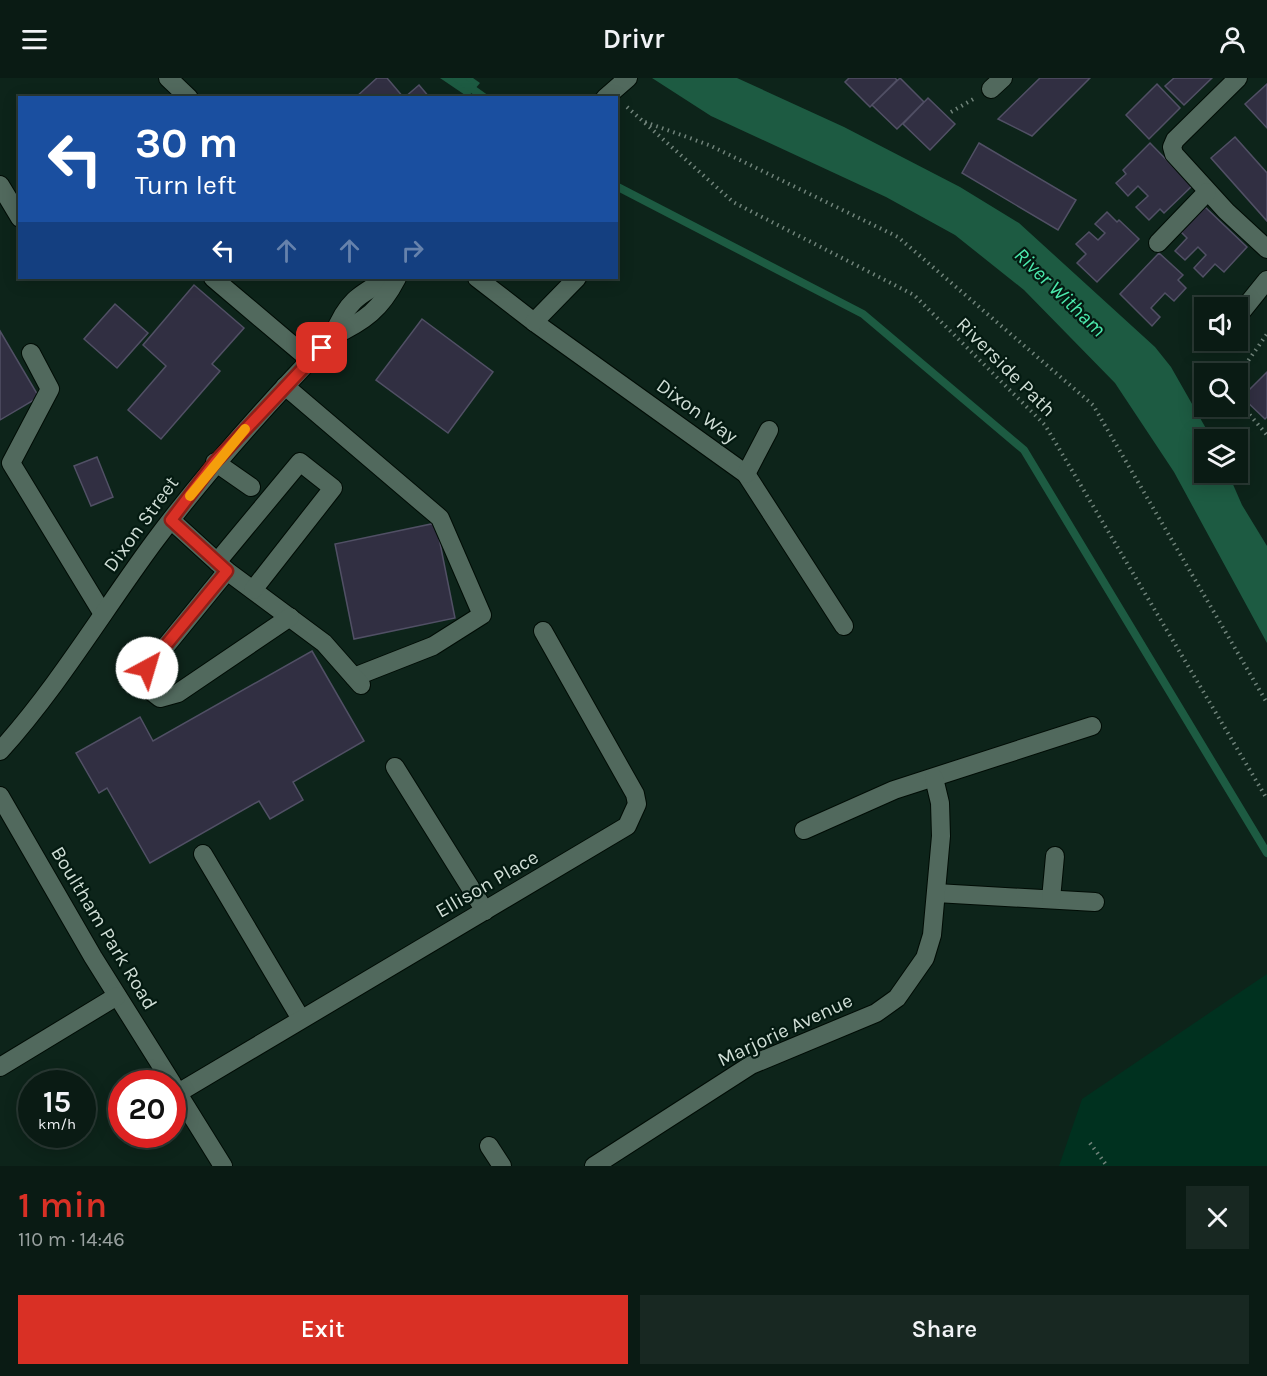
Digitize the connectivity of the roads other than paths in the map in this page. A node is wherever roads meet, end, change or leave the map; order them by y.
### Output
1 (168, 78) edge
2 (1238, 78) edge
3 (627, 79) edge
4 (187, 96) edge
5 (607, 96) edge
6 (8, 187) edge
7 (1208, 192) junction
8 (18, 213) edge
9 (1158, 243) dead end
10 (1267, 249) edge
11 (214, 279) edge
12 (387, 279) edge
13 (396, 279) edge
14 (478, 279) edge
15 (576, 279) edge
16 (1267, 280) edge
17 (1248, 304) edge
18 (534, 322) junction
19 (333, 336) junction
20 (31, 353) dead end
21 (310, 360) junction
22 (285, 386) junction
23 (769, 430) dead end
24 (215, 462) junction
25 (746, 474) junction
26 (251, 487) dead end
27 (171, 520) junction
28 (222, 567) junction
29 (254, 590) junction
30 (103, 614) junction
31 (290, 617) junction
32 (844, 626) dead end
33 (543, 631) dead end
34 (1092, 726) dead end
35 (0, 751) edge
36 (395, 767) dead end
37 (934, 778) junction
38 (0, 796) edge
39 (804, 830) dead end
40 (203, 854) dead end
41 (1055, 856) dead end
42 (936, 893) junction
43 (1051, 900) junction
44 (1095, 902) dead end
45 (485, 911) junction
46 (117, 996) junction
47 (301, 1018) junction
48 (0, 1067) edge
49 (163, 1070) edge
50 (186, 1080) edge
51 (186, 1106) edge
52 (489, 1146) dead end
53 (223, 1166) edge
54 (502, 1166) edge
55 (594, 1166) edge

1 - 4 street
2 - 7 street
3 - 5 street
6 - 8 street
7 - 9 street
7 - 10 street
11 - 21 street
12 - 19 street, Dixon Street
13 - 19 street, Dixon Street
14 - 18 street, Dixon Way
15 - 18 street
16 - 17 street
18 - 25 street, Dixon Way
19 - 21 street, Dixon Street
20 - 30 street
21 - 22 street, Dixon Street
22 - 24 street, Dixon Street
22 - 31 street
23 - 25 street
24 - 26 street
24 - 27 street, Dixon Street
25 - 32 street, Dixon Way
27 - 28 street
27 - 30 street, Dixon Street
28 - 29 street
28 - 29 street
28 - 31 street
29 - 31 street
30 - 35 street, Dixon Street
33 - 45 street, Ellison Place
34 - 37 street
36 - 45 street
37 - 39 street
37 - 42 street, Marjorie Avenue
38 - 46 street, Boultham Park Road
40 - 47 street
41 - 43 street
42 - 43 street
42 - 55 street, Marjorie Avenue
43 - 44 street
45 - 47 street, Ellison Place
46 - 48 street
46 - 49 street, Boultham Park Road
47 - 50 street, Ellison Place
51 - 53 street, Boultham Park Road
52 - 54 street

